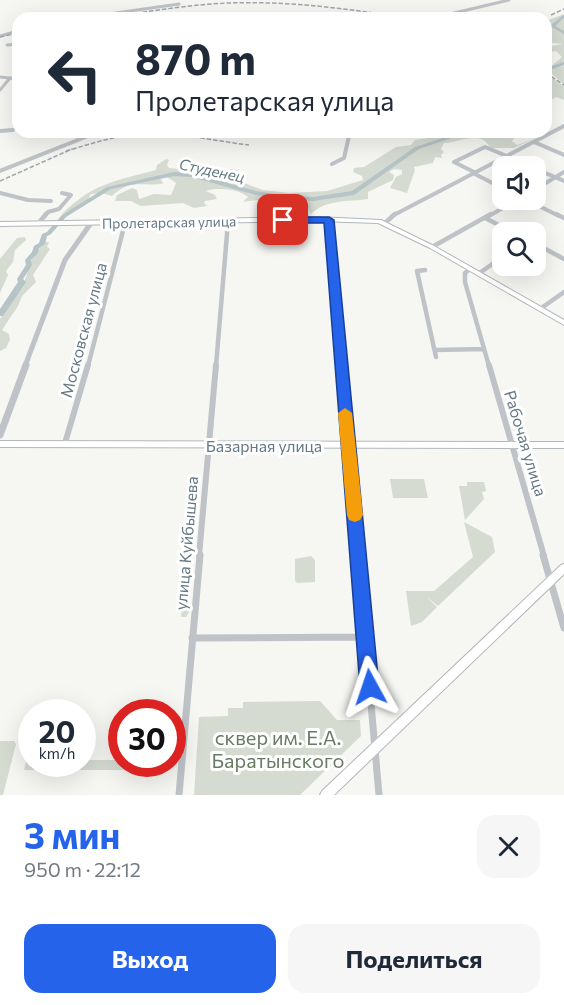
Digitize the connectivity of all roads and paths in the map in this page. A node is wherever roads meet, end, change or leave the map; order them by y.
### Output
1 (509, 0) edge
2 (179, 3) dead end
3 (120, 12) edge
4 (458, 12) edge
5 (7, 45) dead end
6 (12, 45) edge
7 (0, 77) edge
8 (10, 78) joint
9 (0, 90) edge
10 (83, 138) edge
11 (349, 138) edge
12 (542, 138) edge
13 (534, 142) junction
14 (564, 155) edge
15 (506, 156) joint
16 (492, 163) edge
17 (332, 164) dead end
18 (0, 171) edge
19 (564, 172) edge
20 (473, 173) junction
21 (546, 173) edge
22 (555, 177) junction
23 (564, 182) edge
24 (492, 183) edge
25 (546, 183) edge
26 (0, 193) edge
27 (62, 193) dead end
28 (51, 201) dead end
29 (546, 209) edge
30 (499, 210) edge
31 (485, 218) junction
32 (564, 218) edge
33 (329, 220) junction
34 (228, 222) junction
35 (493, 222) edge
36 (91, 223) junction
37 (125, 223) junction
38 (385, 223) junction
39 (0, 224) edge
40 (40, 224) junction
41 (432, 247) junction
42 (546, 249) edge
43 (564, 259) edge
44 (492, 264) edge
45 (470, 269) junction
46 (425, 270) dead end
47 (478, 274) junction
48 (564, 292) edge
49 (540, 309) junction
50 (564, 323) edge
51 (435, 350) junction
52 (484, 350) junction
53 (436, 357) dead end
54 (0, 435) edge
55 (65, 443) junction
56 (0, 444) edge
57 (208, 444) junction
58 (348, 445) junction
59 (512, 445) junction
60 (564, 445) edge
61 (564, 568) edge
62 (551, 580) junction
63 (564, 628) edge
64 (366, 637) junction
65 (192, 638) junction
66 (375, 748) junction
67 (179, 795) edge
68 (326, 795) edge
69 (379, 795) edge

1 - 4 street
2 - 3 street
5 - 6 street
7 - 8 street
8 - 9 street
10 - 18 street
11 - 17 street
12 - 13 street
13 - 14 street
13 - 15 street
15 - 20 street
16 - 20 street
19 - 22 street
20 - 24 street
20 - 38 street
21 - 22 street
22 - 23 street
22 - 25 street
26 - 28 street
27 - 40 street
29 - 32 street
30 - 31 street
31 - 35 street
31 - 41 street
33 - 34 main road, Пролетарская улица
33 - 38 main road, Пролетарская улица
33 - 58 street
34 - 37 main road, Пролетарская улица
34 - 57 street, улица Куйбышева
36 - 37 main road, Пролетарская улица
36 - 40 main road, Пролетарская улица
36 - 54 street
37 - 55 street, Московская улица
38 - 41 main road, Пролетарская улица
39 - 40 main road, Пролетарская улица
41 - 45 main road, Пролетарская улица
42 - 43 street
44 - 47 street
45 - 47 main road, Пролетарская улица
45 - 52 street, Рабочая улица
46 - 51 street
47 - 49 main road, Пролетарская улица
48 - 49 street
49 - 50 main road, Пролетарская улица
51 - 52 street
51 - 53 street
52 - 59 street, Рабочая улица
55 - 56 main road, Базарная улица
55 - 57 main road, Базарная улица
57 - 58 main road, Базарная улица
57 - 65 street, улица Куйбышева
58 - 59 main road, Базарная улица
58 - 64 street
59 - 60 main road, Базарная улица
59 - 62 street, Рабочая улица
61 - 62 main road
62 - 63 street, Рабочая улица
62 - 66 main road
64 - 65 street
64 - 66 street
65 - 67 street, улица Куйбышева
66 - 68 main road
66 - 69 street

